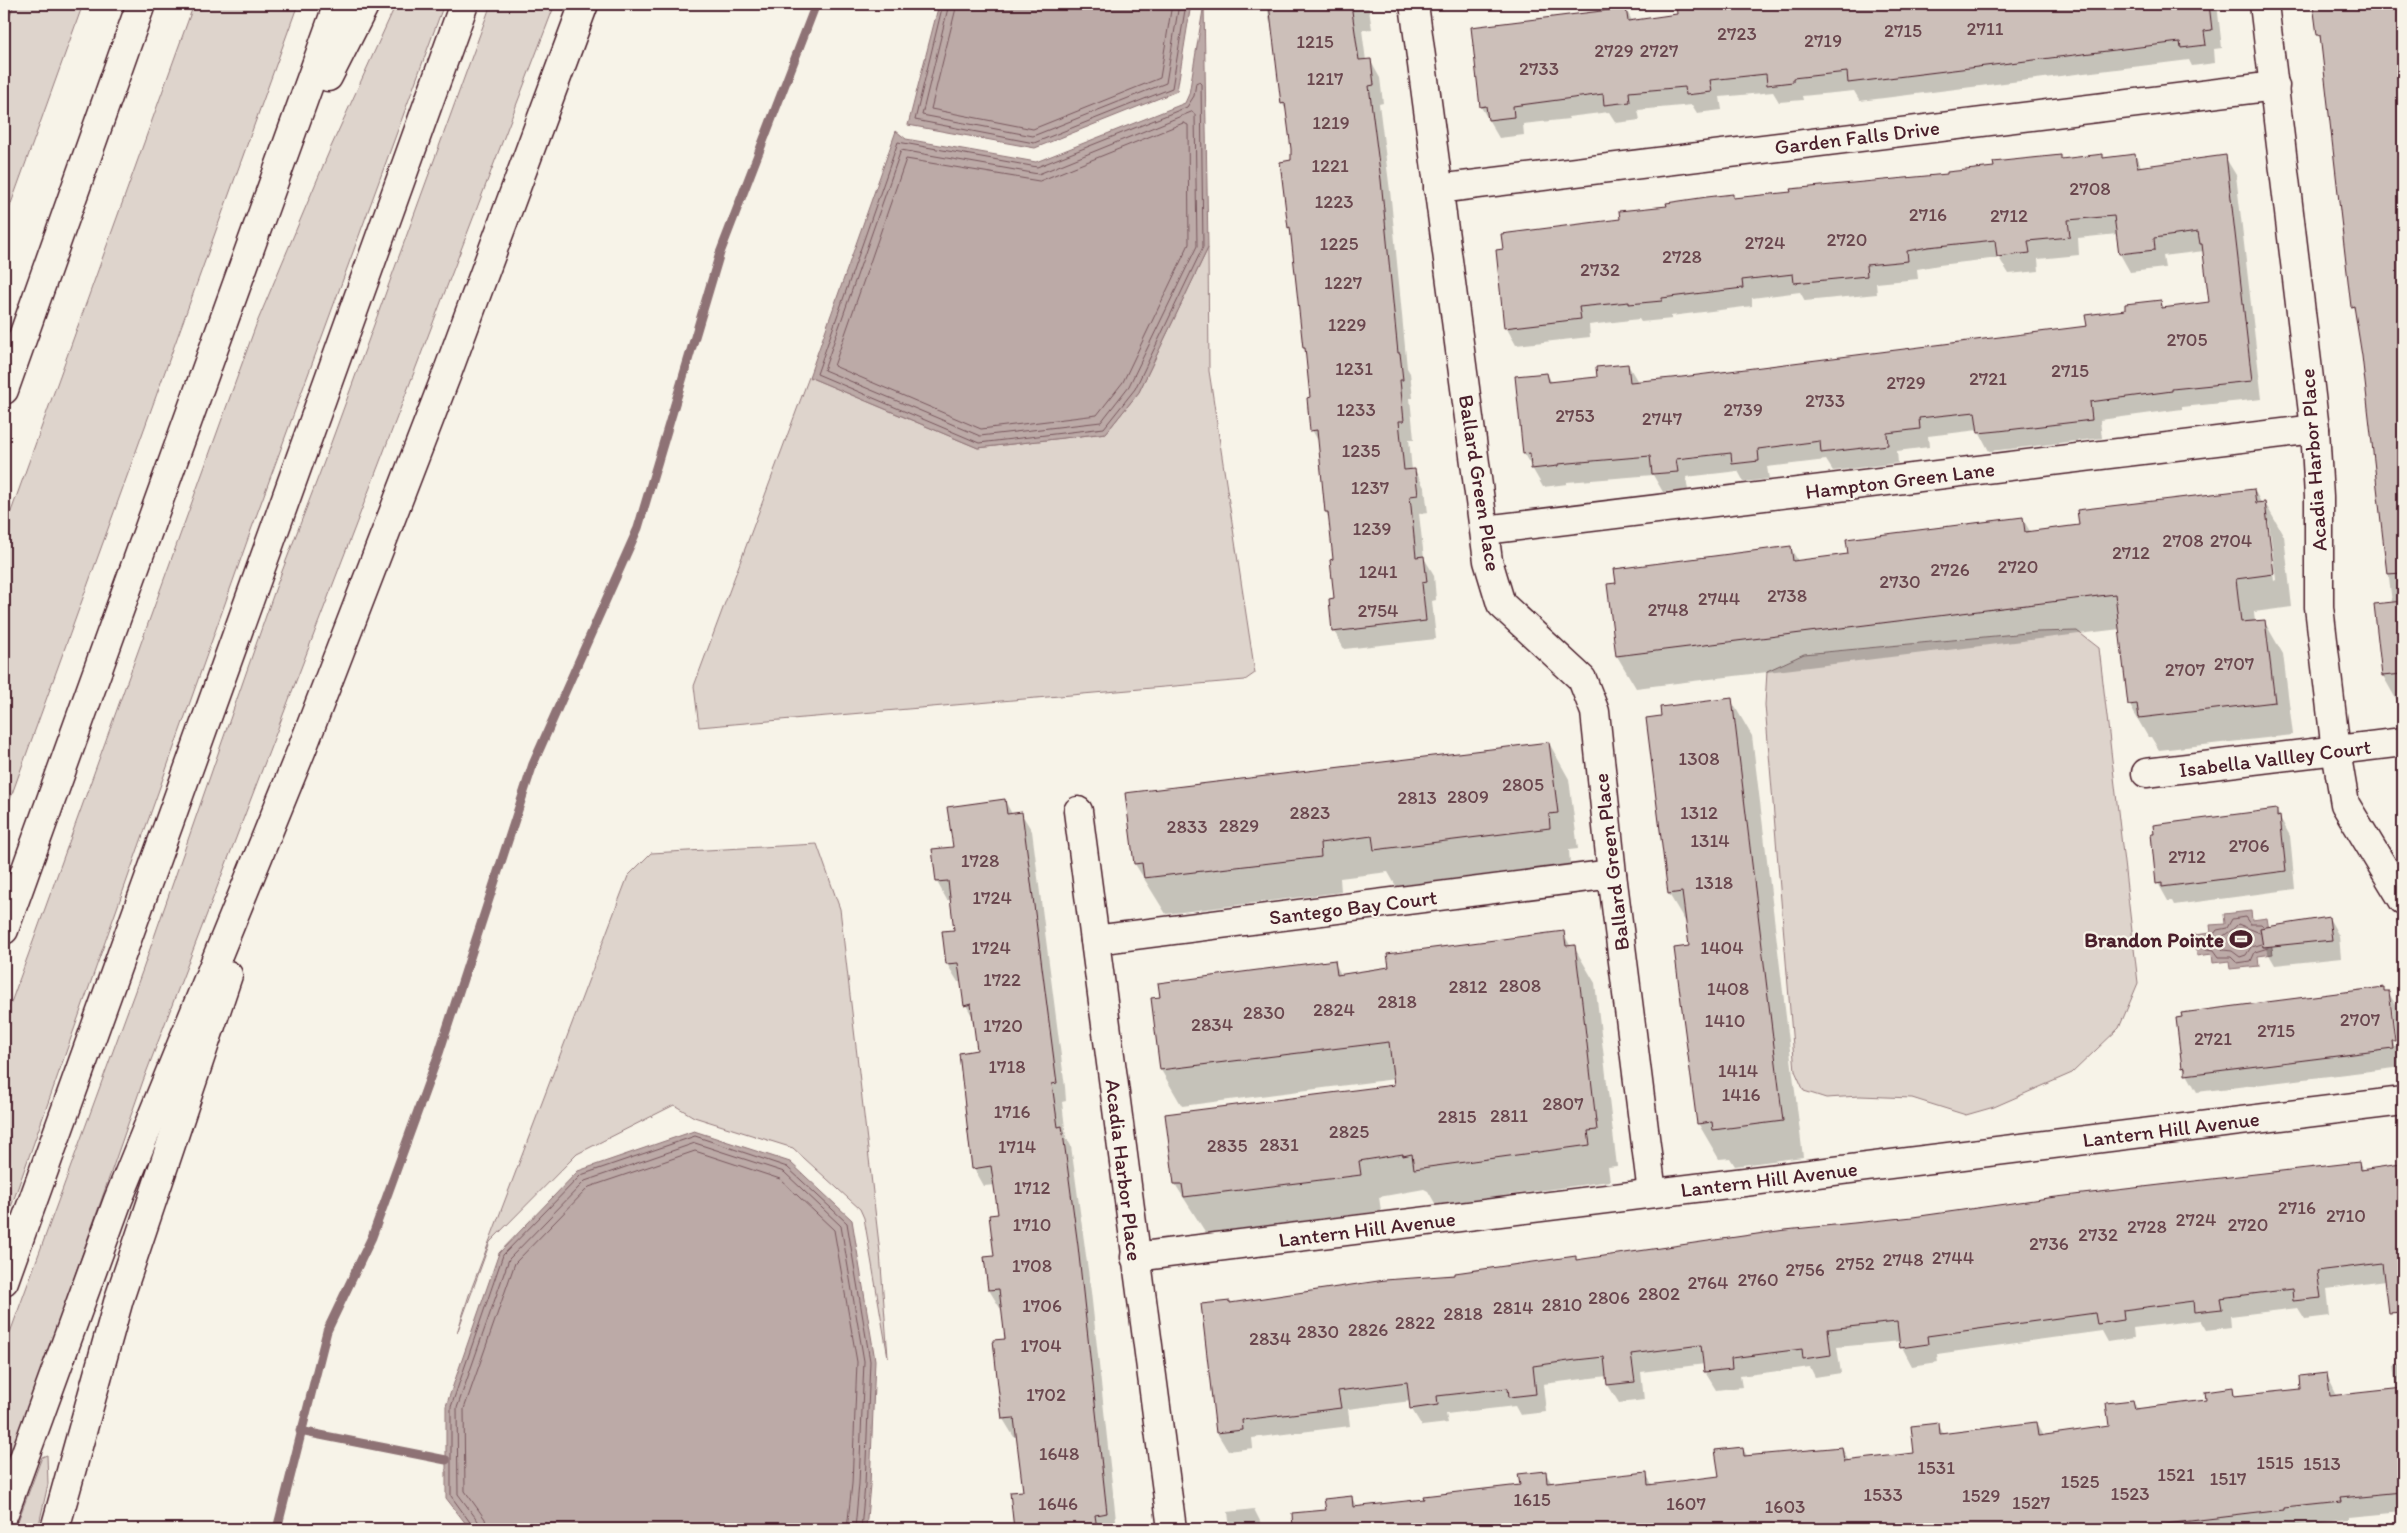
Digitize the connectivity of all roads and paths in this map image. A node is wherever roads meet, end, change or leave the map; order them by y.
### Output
1 (141, 4) edge
2 (338, 4) edge
3 (365, 4) edge
4 (464, 4) edge
5 (584, 4) edge
6 (1414, 4) edge
7 (2264, 4) edge
8 (2275, 86) junction
9 (277, 179) junction
10 (1438, 189) junction
11 (4, 390) edge
12 (2315, 429) junction
13 (1485, 530) junction
14 (2403, 742) edge
15 (302, 749) junction
16 (2336, 751) junction
17 (2146, 773) dead end
18 (1078, 811) dead end
19 (1612, 874) junction
20 (2401, 892) edge
21 (4, 930) edge
22 (1095, 940) junction
23 (2403, 1100) edge
24 (1652, 1193) junction
25 (1135, 1258) junction
26 (4, 1281) edge
27 (4, 1513) edge
28 (55, 1529) edge
29 (1172, 1529) edge

1 - 11 main road
2 - 9 main road
3 - 9 main road
4 - 26 main road
5 - 15 main road
6 - 10 main road, Ballard Green Place
7 - 8 main road, Acadia Harbor Place
8 - 10 main road, Garden Falls Drive
8 - 12 main road, Acadia Harbor Place
9 - 21 main road
10 - 13 main road, Ballard Green Place
12 - 13 main road, Hampton Green Lane
12 - 16 main road, Acadia Harbor Place
13 - 19 main road, Ballard Green Place
14 - 16 main road, Isabella Vallley Court
15 - 27 main road
15 - 28 main road
16 - 17 main road, Isabella Vallley Court
16 - 20 main road, Acadia Harbor Place
18 - 22 main road, Acadia Harbor Place
19 - 22 main road, Santego Bay Court
19 - 24 main road, Ballard Green Place
22 - 25 main road, Acadia Harbor Place
23 - 24 main road, Lantern Hill Avenue
24 - 25 main road, Lantern Hill Avenue
25 - 29 main road, Acadia Harbor Place

